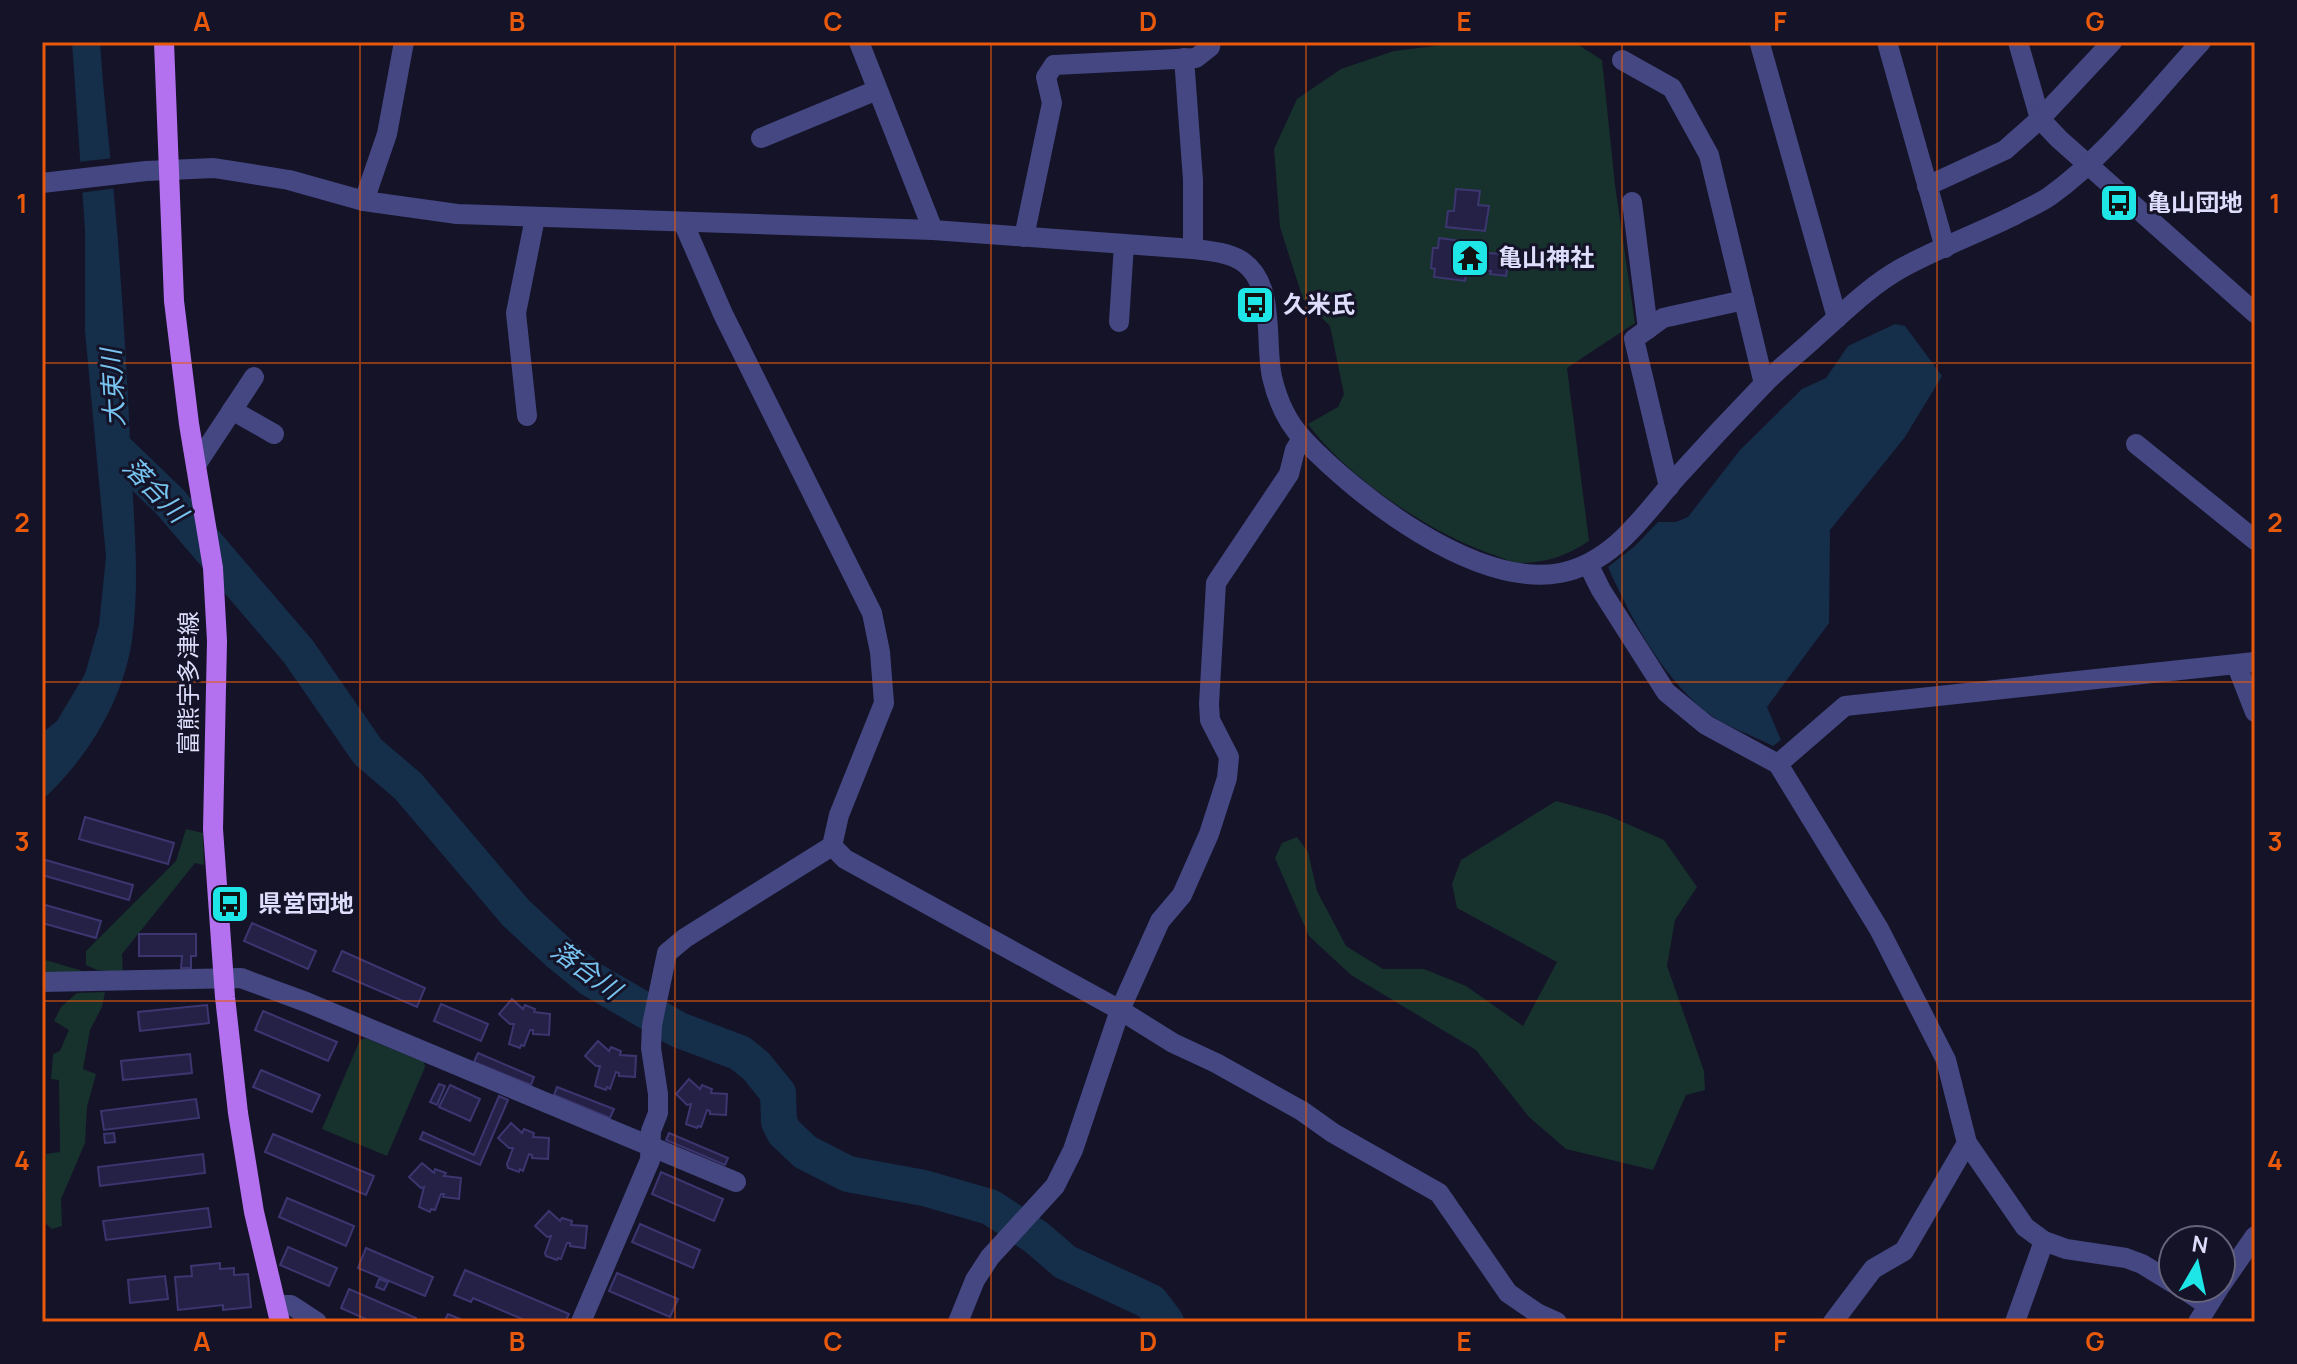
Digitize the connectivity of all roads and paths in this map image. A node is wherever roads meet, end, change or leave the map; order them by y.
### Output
1 (164, 42) edge
2 (404, 42) edge
3 (859, 42) edge
4 (1211, 42) edge
5 (1887, 42) edge
6 (2018, 42) edge
7 (2112, 42) edge
8 (2201, 42) edge
9 (1760, 44) dead end
10 (1184, 58) junction
11 (1622, 60) dead end
12 (877, 90) junction
13 (2040, 119) junction
14 (761, 138) dead end
15 (2088, 164) junction
16 (170, 169) junction
17 (42, 183) edge
18 (1927, 186) junction
19 (364, 201) junction
20 (1632, 202) dead end
21 (535, 218) junction
22 (683, 222) junction
23 (933, 230) junction
24 (1024, 237) junction
25 (1124, 244) junction
26 (1945, 248) junction
27 (1193, 249) junction
28 (1744, 300) junction
29 (2250, 303) edge
30 (1837, 318) junction
31 (1119, 322) dead end
32 (1648, 329) junction
33 (254, 377) dead end
34 (1764, 384) junction
35 (232, 410) junction
36 (527, 416) dead end
37 (274, 434) dead end
38 (1302, 438) junction
39 (2136, 444) dead end
40 (196, 465) junction
41 (1669, 487) junction
42 (2255, 540) edge
43 (1588, 564) junction
44 (2246, 664) edge
45 (2255, 712) edge
46 (1778, 764) junction
47 (832, 846) junction
48 (224, 978) junction
49 (42, 982) edge
50 (1120, 1010) junction
51 (1967, 1143) junction
52 (652, 1147) junction
53 (736, 1182) dead end
54 (2255, 1236) edge
55 (2044, 1241) junction
56 (2237, 1262) edge
57 (2157, 1273) edge
58 (278, 1313) edge
59 (317, 1322) edge
60 (581, 1322) edge
61 (958, 1322) edge
62 (1557, 1322) edge
63 (1833, 1322) edge
64 (2015, 1322) edge

1 - 16 main road, 富熊宇多津線
2 - 19 street
3 - 12 street
4 - 10 street
5 - 18 street
6 - 13 street
7 - 13 street
8 - 15 street
9 - 30 street
10 - 24 street
10 - 27 street
11 - 28 street
12 - 14 street
12 - 23 street
13 - 15 street
13 - 18 street
15 - 26 street
15 - 29 street
16 - 17 street
16 - 19 street
16 - 40 main road, 富熊宇多津線
18 - 26 street
19 - 21 street
20 - 32 street
21 - 22 street
21 - 36 street
22 - 23 street
22 - 47 street
23 - 24 street
24 - 25 street
25 - 27 street
25 - 31 street
26 - 30 street
27 - 38 street
28 - 32 street
28 - 34 street
30 - 34 street
32 - 41 street
33 - 35 street
34 - 41 street
35 - 37 street
35 - 40 street
38 - 43 street
38 - 50 street
39 - 42 street
40 - 48 main road, 富熊宇多津線
41 - 43 street
43 - 46 street
44 - 45 street
44 - 46 street
46 - 51 street
47 - 50 street
47 - 52 street
48 - 49 street
48 - 52 street
48 - 58 main road, 富熊宇多津線
50 - 61 street
50 - 62 street
51 - 55 street
51 - 63 street
52 - 53 street
52 - 60 street
54 - 56 street
55 - 57 street
55 - 64 street
58 - 59 street

